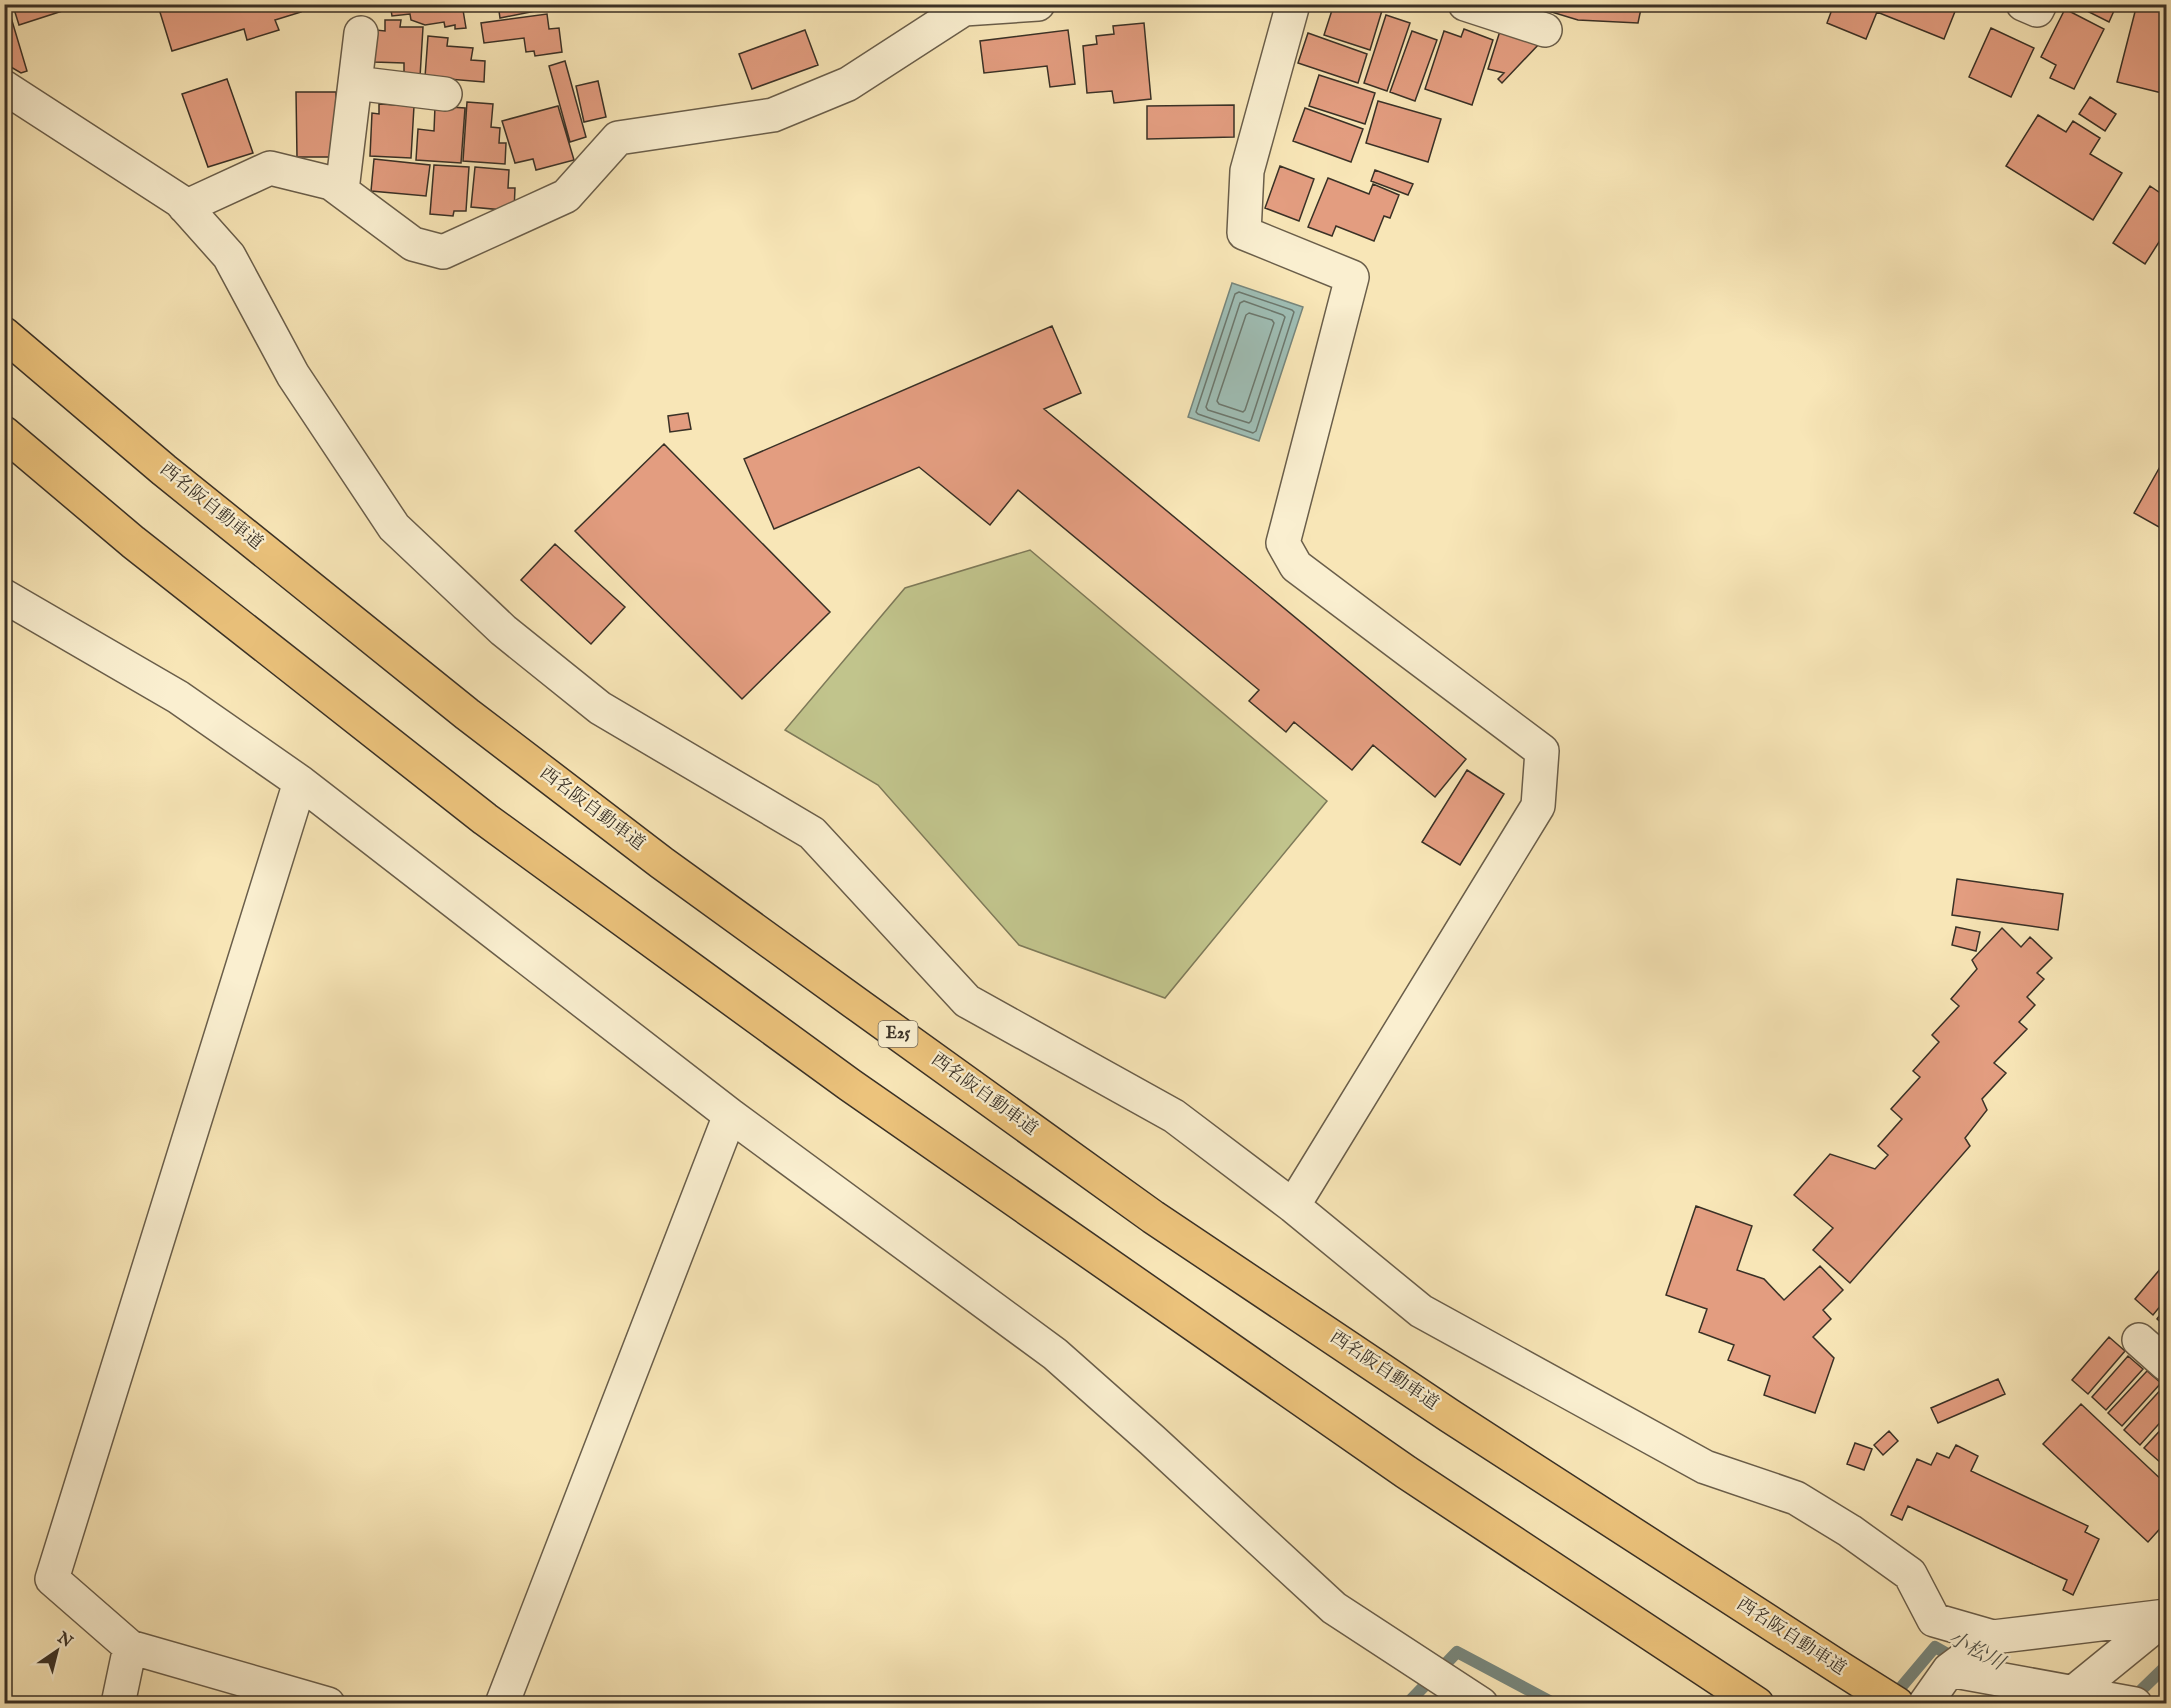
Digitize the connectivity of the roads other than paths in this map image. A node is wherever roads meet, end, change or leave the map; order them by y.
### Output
1 (1038, 4) edge
2 (1293, 4) edge
3 (1465, 4) edge
4 (2023, 4) edge
5 (2040, 4) edge
6 (958, 7) edge
7 (1545, 30) dead end
8 (361, 33) dead end
9 (355, 83) junction
10 (4, 87) edge
11 (445, 94) dead end
12 (342, 190) junction
13 (185, 207) junction
14 (4, 334) edge
15 (4, 434) edge
16 (4, 596) edge
17 (300, 782) junction
18 (730, 1115) junction
19 (1293, 1206) junction
20 (2139, 1340) dead end
21 (2166, 1364) edge
22 (2166, 1616) edge
23 (1993, 1637) junction
24 (130, 1647) junction
25 (1949, 1670) junction
26 (2067, 1698) edge
27 (118, 1704) edge
28 (328, 1704) edge
29 (502, 1704) edge
30 (1481, 1704) edge
31 (1757, 1704) edge
32 (1897, 1704) edge
33 (1924, 1704) edge
34 (2135, 1704) edge

1 - 6 street
2 - 19 street
3 - 7 street
4 - 5 street
6 - 12 street
8 - 9 street
9 - 11 street
9 - 12 street
10 - 13 street
12 - 13 street
13 - 19 street
14 - 32 highway, 西名阪自動車道 / E25
15 - 31 highway
16 - 17 street
17 - 18 street
17 - 24 street
18 - 29 street
18 - 30 street
19 - 23 street
20 - 21 street
22 - 23 street
22 - 26 street
23 - 25 street
24 - 27 street
24 - 28 street
25 - 26 street
25 - 33 street
26 - 34 street

